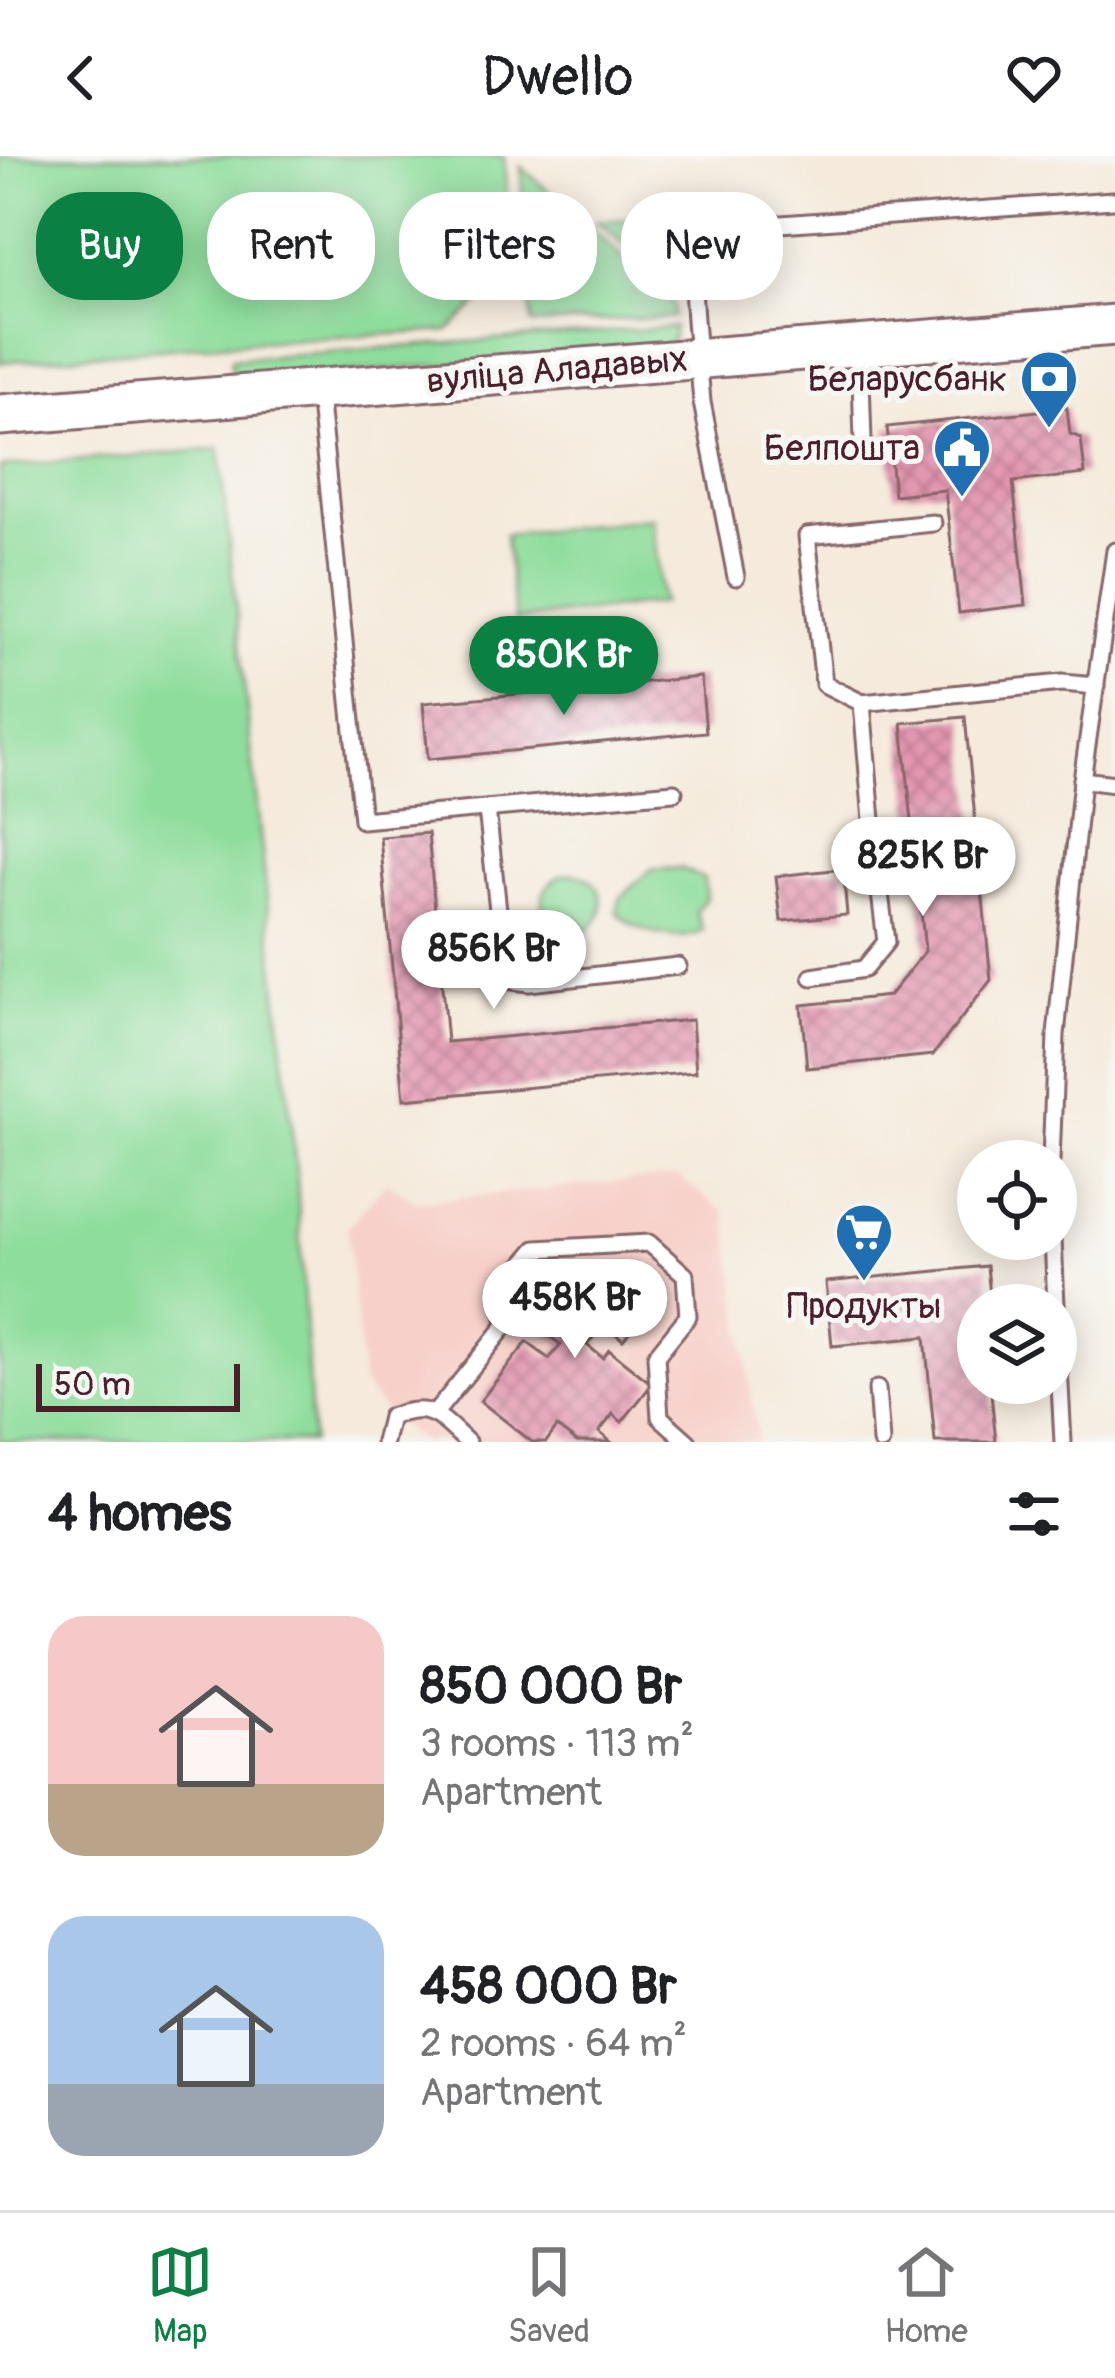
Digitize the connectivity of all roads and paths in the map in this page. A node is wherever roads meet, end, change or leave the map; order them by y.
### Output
1 (1113, 200) edge
2 (1115, 325) edge
3 (860, 346) junction
4 (698, 358) junction
5 (319, 390) junction
6 (0, 415) edge
7 (863, 441) dead end
8 (933, 524) dead end
9 (1115, 551) edge
10 (736, 577) dead end
11 (1096, 686) junction
12 (862, 704) junction
13 (1082, 780) junction
14 (1115, 784) edge
15 (674, 792) dead end
16 (487, 809) junction
17 (678, 966) dead end
18 (812, 976) dead end
19 (1052, 1140) edge
20 (877, 1390) dead end
21 (1061, 1404) edge
22 (436, 1412) junction
23 (384, 1442) edge
24 (467, 1442) edge
25 (688, 1442) edge
26 (881, 1442) edge
27 (1063, 1442) edge

1 - 4 lane
2 - 3 street, вуліца Аладавых
3 - 4 street, вуліца Аладавых
3 - 7 lane
4 - 5 street, вуліца Аладавых
4 - 10 lane
5 - 6 street, вуліца Аладавых
5 - 16 lane
8 - 12 lane
9 - 11 lane
11 - 12 lane
11 - 13 lane
12 - 18 lane
13 - 14 lane
13 - 19 lane
15 - 16 lane
16 - 17 lane
20 - 26 lane
21 - 27 lane
22 - 23 lane
22 - 24 lane
22 - 25 lane

